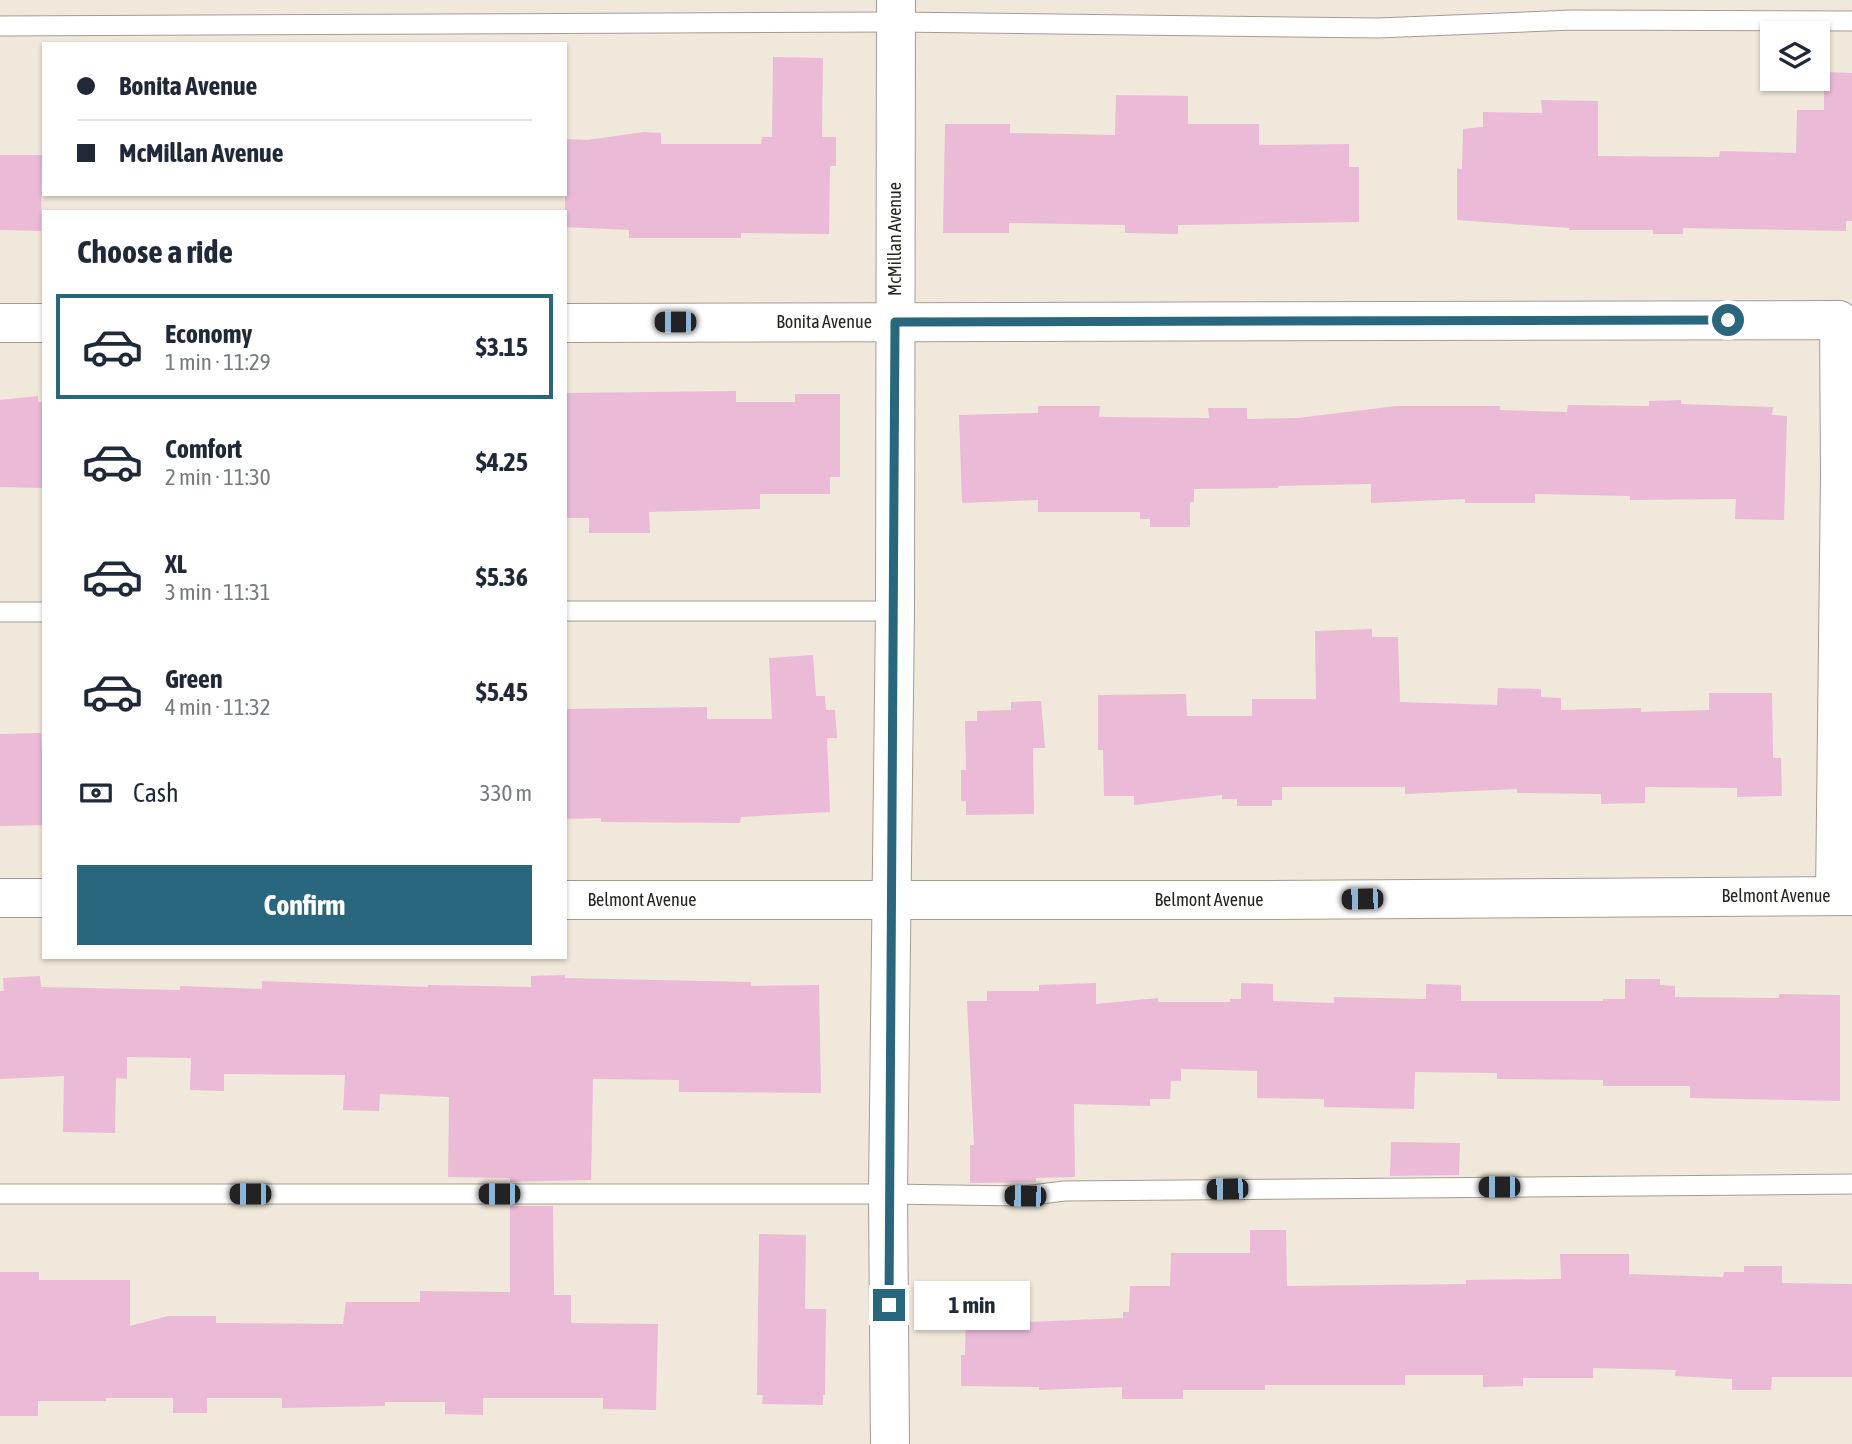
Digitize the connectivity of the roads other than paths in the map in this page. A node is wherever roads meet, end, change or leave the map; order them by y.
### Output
1 (896, 11) edge
2 (1852, 21) edge
3 (0, 26) edge
4 (895, 322) junction
5 (0, 323) edge
6 (42, 323) edge
7 (567, 323) edge
8 (1846, 463) edge
9 (567, 611) edge
10 (895, 611) junction
11 (0, 612) edge
12 (42, 612) edge
13 (1843, 896) edge
14 (0, 898) edge
15 (42, 898) edge
16 (891, 900) junction
17 (567, 901) edge
18 (1852, 1184) edge
19 (0, 1194) edge
20 (888, 1194) junction
21 (890, 1444) edge

1 - 2 lane
1 - 3 lane
1 - 4 street, McMillan Avenue
4 - 7 street, Bonita Avenue
4 - 8 street, Bonita Avenue
4 - 10 street, McMillan Avenue
5 - 6 street
8 - 13 street
9 - 10 lane
10 - 16 street, McMillan Avenue
11 - 12 lane
13 - 16 street, Belmont Avenue
14 - 15 street
16 - 17 street, Belmont Avenue
16 - 20 street, McMillan Avenue
18 - 20 lane
19 - 20 lane
20 - 21 street, McMillan Avenue

